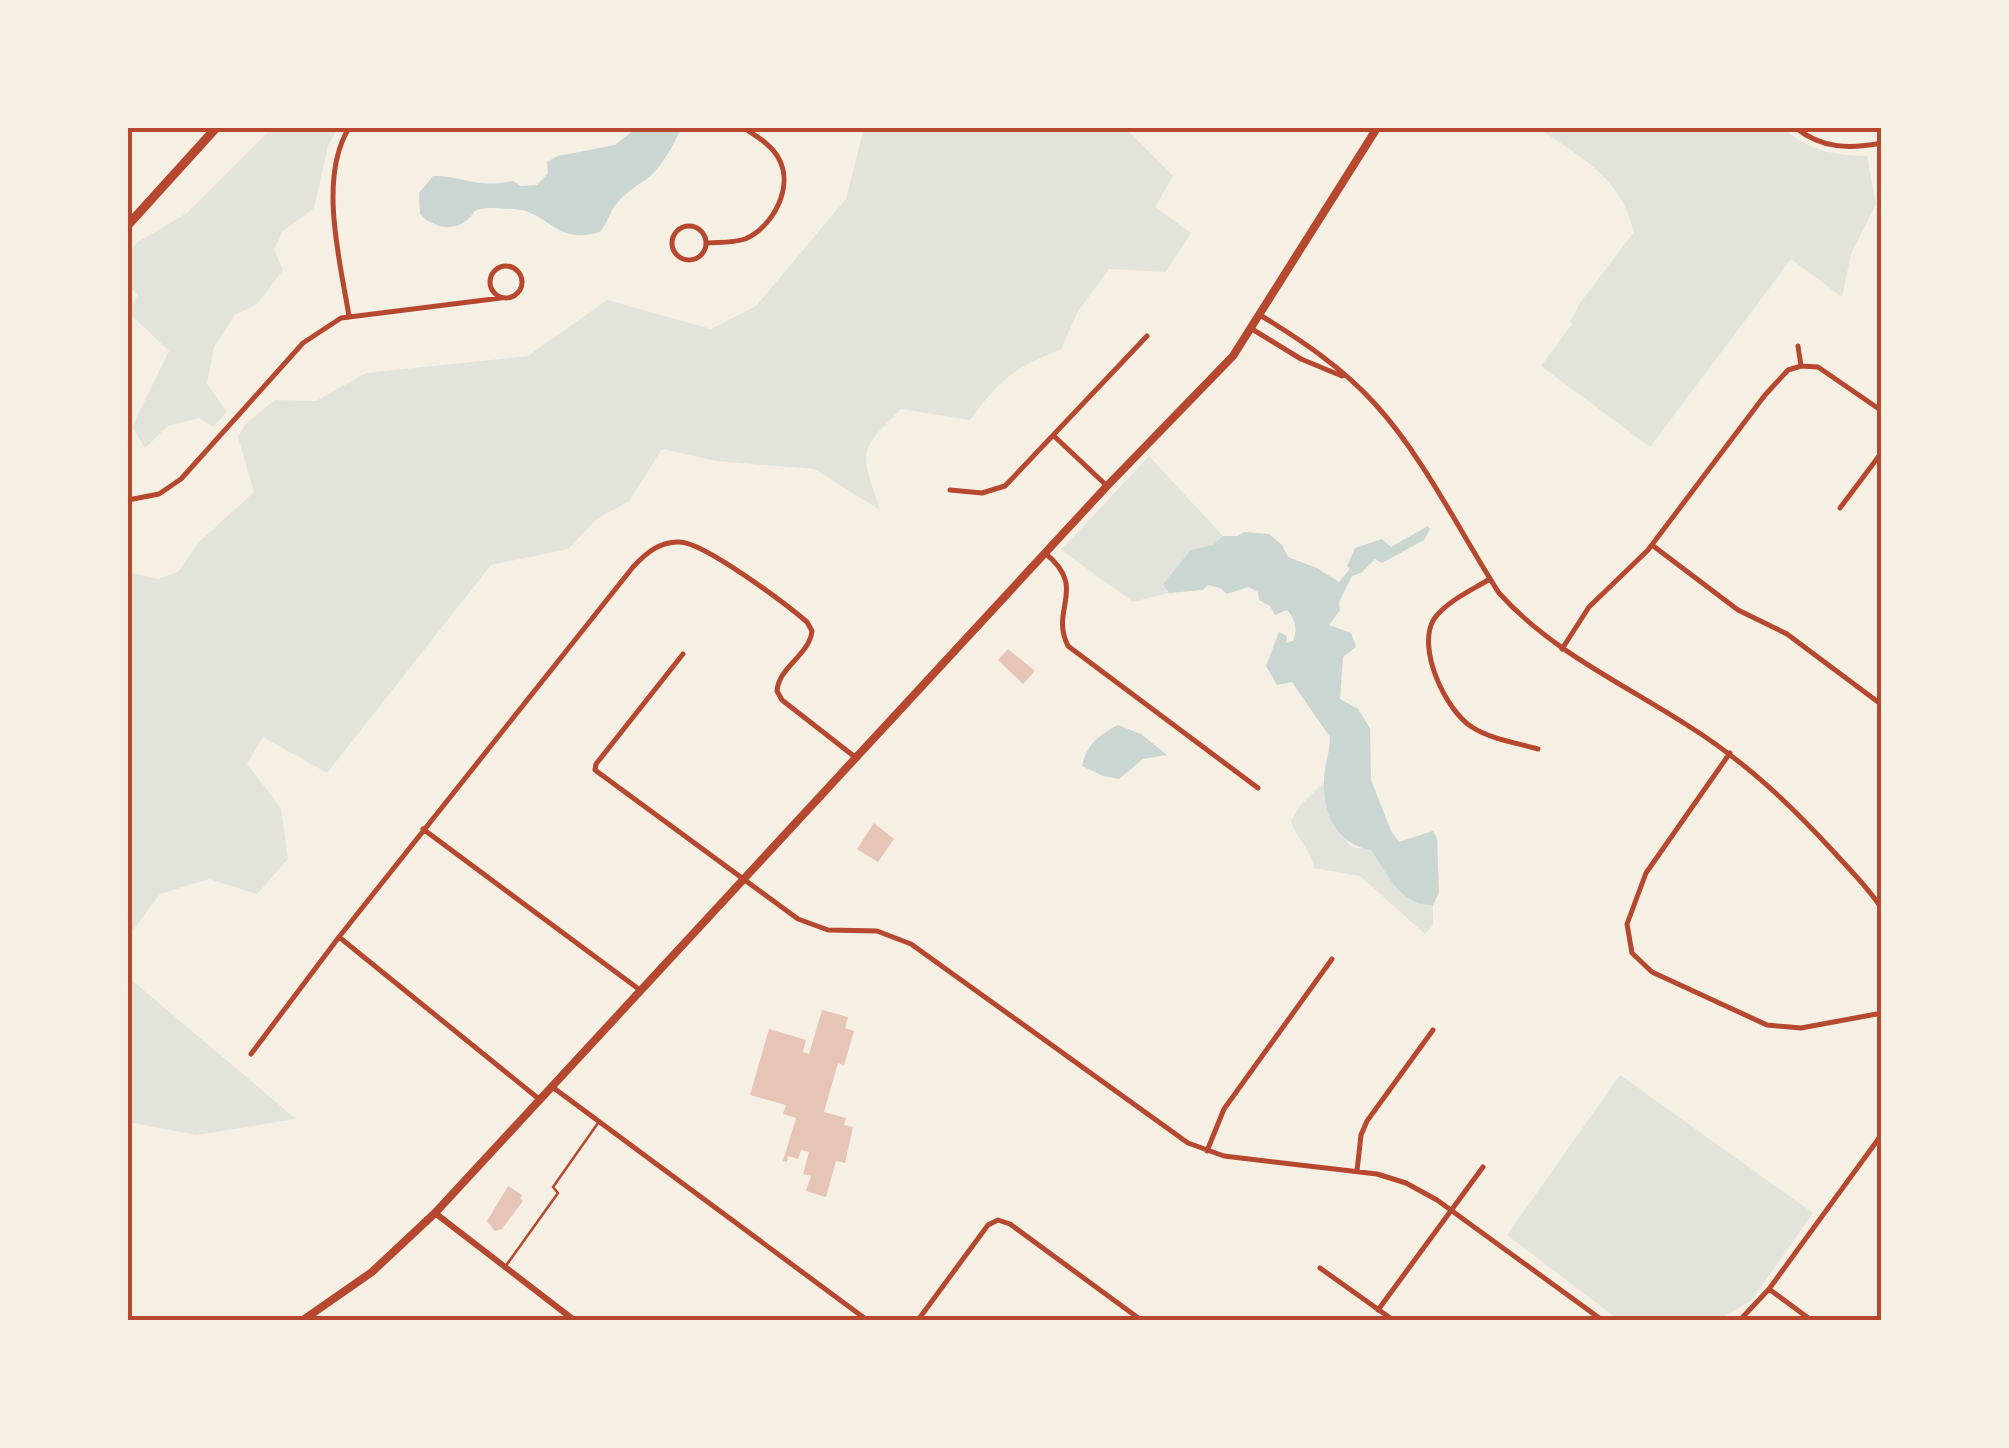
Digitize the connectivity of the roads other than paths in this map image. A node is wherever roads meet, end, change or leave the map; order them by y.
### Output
1 (216, 128) edge
2 (349, 128) edge
3 (744, 128) edge
4 (1796, 128) edge
5 (1374, 129) edge
6 (1882, 144) edge
7 (128, 225) edge
8 (706, 243) junction
9 (500, 298) junction
10 (1260, 315) junction
11 (349, 317) junction
12 (1252, 329) junction
13 (1148, 336) dead end
14 (1798, 346) dead end
15 (1802, 366) junction
16 (1345, 378) junction
17 (1882, 411) edge
18 (1054, 436) junction
19 (1882, 452) edge
20 (1107, 486) junction
21 (950, 490) dead end
22 (128, 500) edge
23 (1840, 508) dead end
24 (1652, 545) junction
25 (1045, 554) junction
26 (1490, 579) junction
27 (1562, 649) junction
28 (683, 654) dead end
29 (1882, 705) edge
30 (1538, 749) dead end
31 (1730, 753) junction
32 (856, 757) junction
33 (1258, 788) dead end
34 (423, 829) junction
35 (744, 881) junction
36 (1882, 909) edge
37 (338, 937) junction
38 (1332, 960) dead end
39 (640, 990) junction
40 (1882, 1013) edge
41 (1433, 1030) dead end
42 (250, 1054) dead end
43 (551, 1086) junction
44 (539, 1098) junction
45 (598, 1122) junction
46 (1882, 1134) edge
47 (1206, 1152) junction
48 (1483, 1167) dead end
49 (1356, 1171) junction
50 (1452, 1210) junction
51 (435, 1213) junction
52 (504, 1268) junction
53 (1320, 1268) dead end
54 (1769, 1289) junction
55 (1378, 1310) junction
56 (303, 1320) edge
57 (574, 1320) edge
58 (867, 1320) edge
59 (918, 1320) edge
60 (1141, 1320) edge
61 (1393, 1320) edge
62 (1602, 1320) edge
63 (1740, 1320) edge
64 (1811, 1320) edge

1 - 7 highway
2 - 11 street
3 - 8 street
4 - 6 street
5 - 10 main road
8 - 8 street
9 - 9 street
9 - 11 street
10 - 12 main road
10 - 16 street
11 - 22 street
12 - 16 street
12 - 20 main road
13 - 18 street
14 - 15 street
15 - 17 street
15 - 24 street
16 - 26 street
18 - 20 street
18 - 21 street
19 - 23 street
20 - 25 main road
24 - 27 street
24 - 29 street
25 - 32 main road
25 - 33 street
26 - 27 street
26 - 30 street
27 - 31 street
28 - 35 street
31 - 36 street
31 - 40 street
32 - 34 street
32 - 35 main road
34 - 37 street
34 - 39 street
35 - 39 main road
35 - 47 street
37 - 42 street
37 - 44 street
38 - 47 street
39 - 43 main road
41 - 49 street
43 - 44 main road
43 - 45 street
44 - 51 main road
45 - 52 lane
45 - 58 street
46 - 54 street
47 - 49 street
48 - 50 street
49 - 50 street
50 - 55 street
50 - 62 street
51 - 52 street
51 - 56 main road
52 - 57 street
53 - 55 street
54 - 63 street
54 - 64 street
55 - 61 street
59 - 60 street

